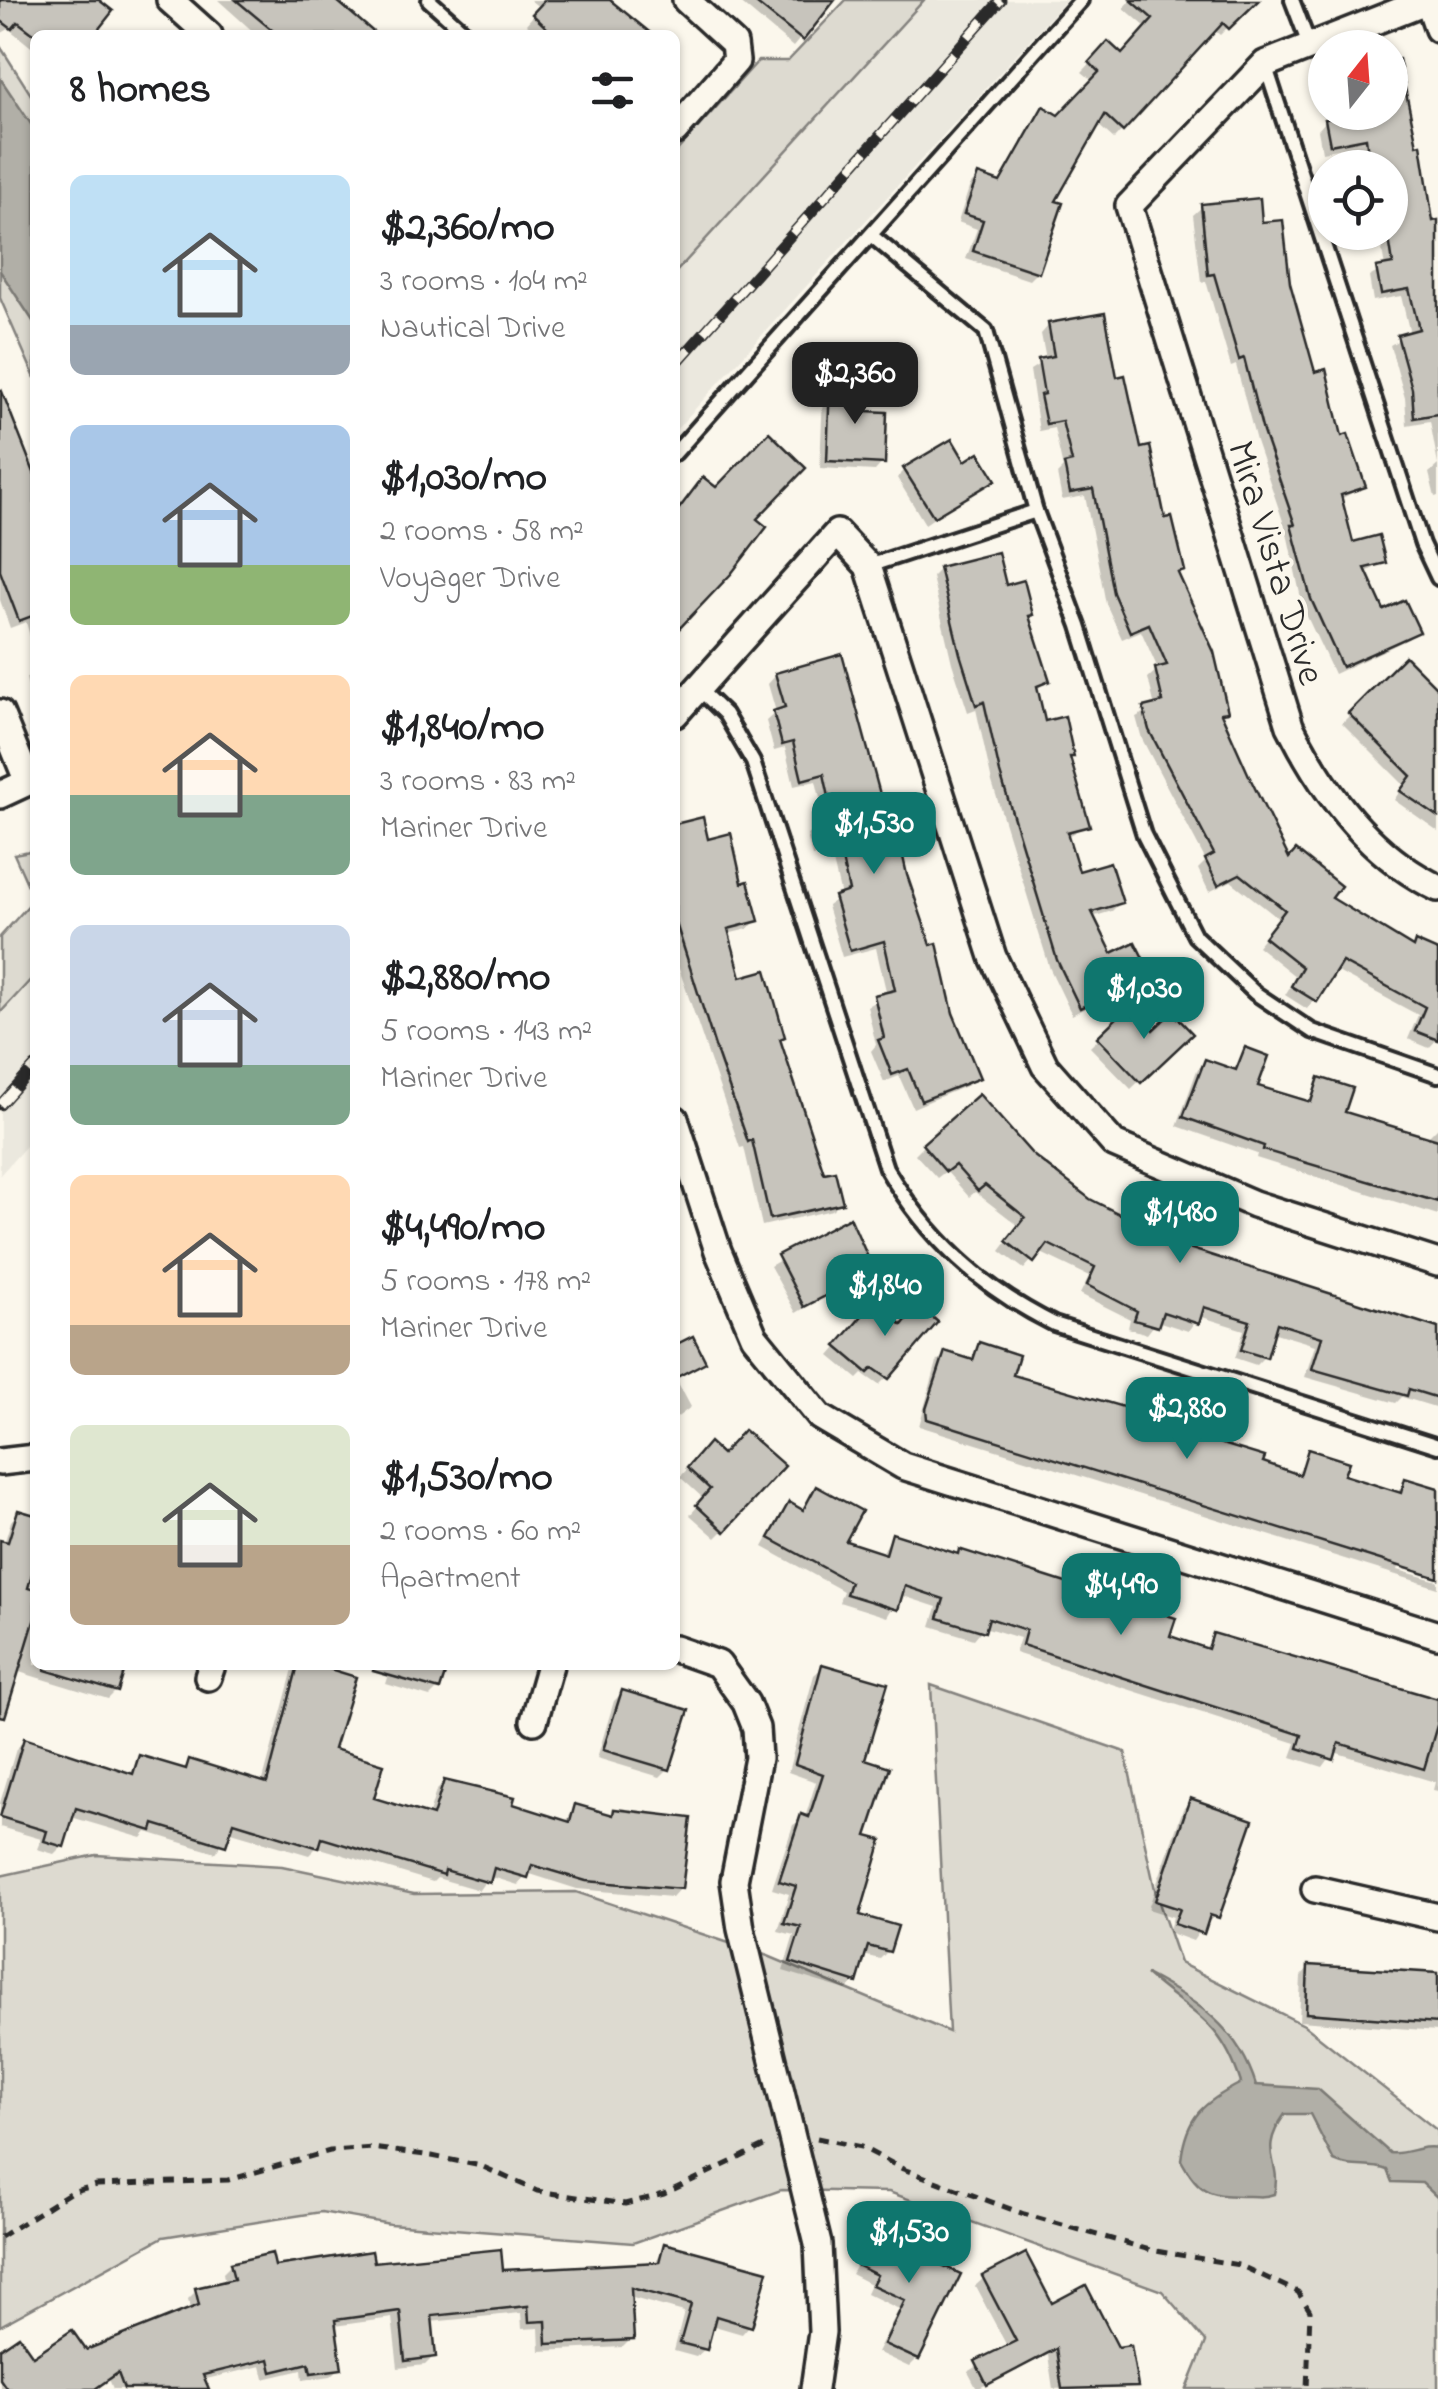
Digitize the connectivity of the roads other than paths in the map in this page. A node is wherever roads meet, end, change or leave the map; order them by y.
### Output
1 (170, 0) edge
2 (429, 0) edge
3 (686, 0) edge
4 (1081, 0) edge
5 (1292, 0) edge
6 (1428, 0) edge
7 (1438, 29) edge
8 (203, 30) edge
9 (462, 30) edge
10 (1353, 30) edge
11 (1308, 42) edge
12 (1308, 48) edge
13 (1265, 64) junction
14 (680, 124) edge
15 (872, 236) junction
16 (680, 447) edge
17 (1036, 511) junction
18 (868, 566) junction
19 (1438, 578) edge
20 (698, 688) junction
21 (680, 708) edge
22 (0, 713) edge
23 (0, 794) edge
24 (1438, 888) edge
25 (1438, 1075) edge
26 (680, 1134) edge
27 (1438, 1264) edge
28 (1438, 1446) edge
29 (30, 1459) edge
30 (0, 1462) edge
31 (1438, 1635) edge
32 (680, 1651) edge
33 (549, 1670) edge
34 (534, 1722) dead end
35 (1315, 1889) dead end
36 (1438, 1917) edge
37 (814, 2389) edge

1 - 8 street
2 - 9 lane
3 - 14 street
4 - 15 lane
5 - 11 lane
6 - 7 street
6 - 10 street
12 - 13 street
13 - 19 lane
13 - 24 street, Mira Vista Drive
15 - 16 lane
15 - 17 lane
17 - 18 lane
17 - 25 lane
18 - 20 street
18 - 27 street
20 - 21 street
20 - 28 lane
22 - 23 street
26 - 31 street
29 - 30 street
32 - 37 street
33 - 34 street
35 - 36 street

